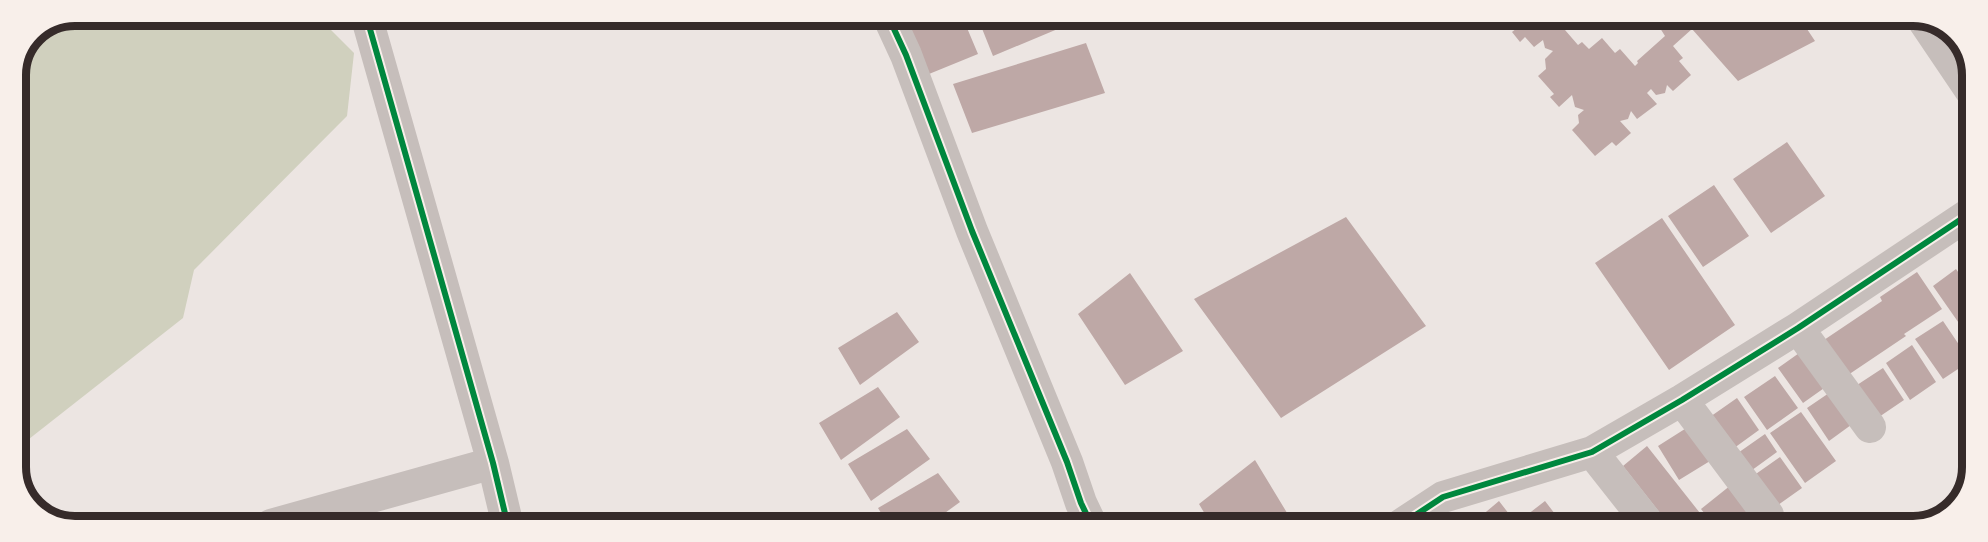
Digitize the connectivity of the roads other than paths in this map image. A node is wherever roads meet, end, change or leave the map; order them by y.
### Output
1 (369, 26) edge
2 (893, 26) edge
3 (1928, 28) edge
4 (1962, 78) edge
5 (1962, 219) edge
6 (1798, 328) junction
7 (1682, 400) junction
8 (1870, 428) dead end
9 (1592, 452) junction
10 (493, 463) junction
11 (1768, 515) dead end
12 (303, 516) edge
13 (506, 516) edge
14 (1087, 516) edge
15 (1421, 516) edge
16 (1642, 516) edge

1 - 10 street
2 - 14 street
3 - 4 street
5 - 6 street
6 - 7 street
6 - 8 street
7 - 9 street
7 - 11 street
9 - 15 street
9 - 16 street
10 - 12 street
10 - 13 street

